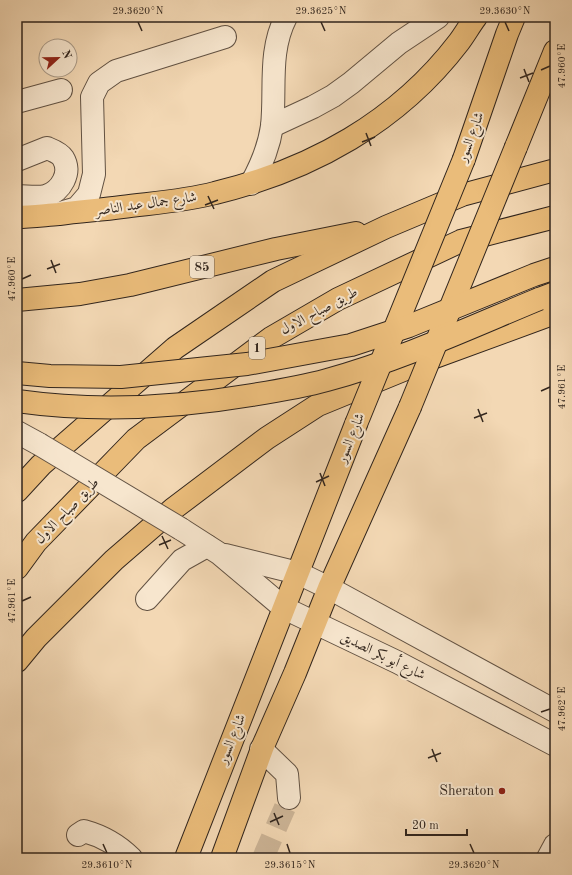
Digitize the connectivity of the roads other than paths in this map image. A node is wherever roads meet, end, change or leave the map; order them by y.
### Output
1 (286, 17) edge
2 (438, 17) edge
3 (476, 17) edge
4 (514, 17) edge
5 (225, 37) dead end
6 (555, 51) edge
7 (61, 90) dead end
8 (17, 102) edge
9 (272, 126) junction
10 (17, 160) edge
11 (555, 170) edge
12 (251, 184) junction
13 (17, 196) edge
14 (60, 214) junction
15 (17, 217) edge
16 (555, 217) edge
17 (386, 227) junction
18 (555, 268) edge
19 (547, 296) edge
20 (17, 300) edge
21 (555, 313) edge
22 (17, 373) edge
23 (17, 401) edge
24 (17, 432) edge
25 (17, 492) edge
26 (214, 550) junction
27 (17, 568) edge
28 (298, 573) junction
29 (329, 588) junction
30 (147, 599) dead end
31 (284, 608) junction
32 (314, 623) junction
33 (17, 661) edge
34 (555, 711) edge
35 (555, 745) edge
36 (262, 749) junction
37 (289, 798) tunnel mouth
38 (78, 835) dead end
39 (555, 845) edge
40 (131, 858) edge
41 (186, 858) edge
42 (222, 858) edge
43 (548, 858) edge

1 - 9 street
2 - 9 street
3 - 12 main road, شارع جمال عبد الناصر
4 - 28 main road, شارع السور, bridge
5 - 14 street
6 - 29 main road, bridge
7 - 8 street
9 - 12 street
10 - 13 street
11 - 17 main road
12 - 14 main road, شارع جمال عبد الناصر
14 - 15 main road, شارع جمال عبد الناصر
16 - 27 main road, طريق صباح الاول / 1
17 - 20 main road, 85
17 - 25 main road
18 - 22 main road, bridge
19 - 23 main road, bridge
21 - 33 main road
24 - 26 street, شارع أبو بكر الصديق, bridge
26 - 28 street, شارع أبو بكر الصديق
26 - 30 street
26 - 31 street, شارع أبو بكر الصديق
28 - 29 street, شارع أبو بكر الصديق
28 - 31 main road, شارع السور
29 - 32 main road
29 - 34 street, شارع أبو بكر الصديق
31 - 32 street, شارع أبو بكر الصديق
31 - 41 main road, شارع السور
32 - 35 street, شارع أبو بكر الصديق
32 - 36 main road
36 - 37 street
36 - 42 main road
38 - 40 street
39 - 43 street

